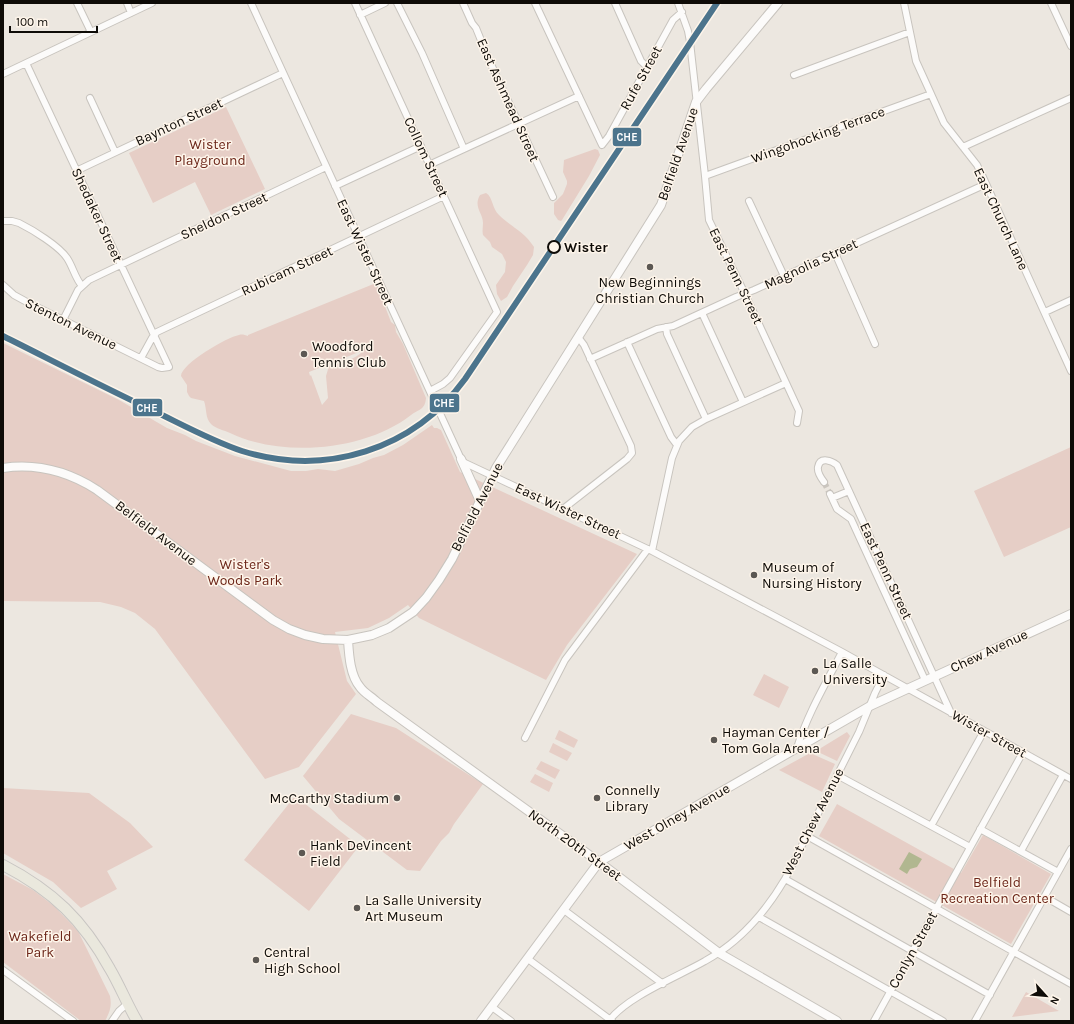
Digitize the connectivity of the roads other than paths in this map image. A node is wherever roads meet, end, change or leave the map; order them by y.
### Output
1 (77, 3) edge
2 (127, 3) edge
3 (152, 3) edge
4 (251, 3) edge
5 (355, 3) edge
6 (385, 3) edge
7 (397, 3) edge
8 (462, 3) edge
9 (535, 3) edge
10 (615, 3) edge
11 (678, 3) edge
12 (778, 3) edge
13 (904, 3) edge
14 (1051, 3) edge
15 (682, 12) junction
16 (132, 13) junction
17 (360, 15) junction
18 (91, 32) junction
19 (910, 32) junction
20 (1071, 46) edge
21 (26, 63) junction
22 (647, 67) junction
23 (283, 73) junction
24 (3, 74) edge
25 (794, 75) dead end
26 (931, 94) junction
27 (578, 96) junction
28 (90, 98) dead end
29 (1071, 98) edge
30 (696, 102) junction
31 (519, 124) junction
32 (421, 146) junction
33 (963, 147) junction
34 (464, 149) junction
35 (115, 152) junction
36 (429, 165) junction
37 (326, 167) junction
38 (76, 171) junction
39 (706, 176) junction
40 (986, 184) junction
41 (335, 186) junction
42 (444, 196) junction
43 (553, 197) dead end
44 (750, 201) dead end
45 (3, 221) edge
46 (358, 237) junction
47 (835, 254) junction
48 (121, 265) junction
49 (784, 276) junction
50 (3, 285) edge
51 (82, 286) junction
52 (745, 294) junction
53 (1071, 300) edge
54 (702, 312) junction
55 (1045, 312) junction
56 (63, 320) junction
57 (666, 327) junction
58 (154, 335) junction
59 (578, 337) junction
60 (627, 342) junction
61 (875, 344) dead end
62 (141, 358) junction
63 (590, 359) junction
64 (169, 367) joint
65 (1071, 372) edge
66 (786, 383) junction
67 (430, 392) junction
68 (744, 402) junction
69 (706, 419) junction
70 (797, 423) dead end
71 (677, 445) junction
72 (461, 459) junction
73 (3, 468) edge
74 (492, 475) junction
75 (824, 482) tunnel mouth
76 (849, 491) junction
77 (480, 501) junction
78 (563, 509) junction
79 (650, 550) junction
80 (1071, 614) edge
81 (348, 640) junction
82 (842, 652) junction
83 (884, 676) junction
84 (935, 676) junction
85 (925, 680) junction
86 (907, 688) junction
87 (870, 706) junction
88 (951, 713) junction
89 (984, 731) junction
90 (525, 738) dead end
91 (797, 748) junction
92 (1023, 752) junction
93 (837, 775) junction
94 (1063, 775) junction
95 (1071, 779) edge
96 (931, 826) junction
97 (980, 829) junction
98 (807, 836) junction
99 (970, 847) junction
100 (1071, 849) edge
101 (1021, 851) junction
102 (599, 862) junction
103 (3, 865) edge
104 (1058, 872) junction
105 (785, 879) junction
106 (1045, 897) junction
107 (936, 908) junction
108 (564, 910) junction
109 (1071, 912) edge
110 (759, 917) junction
111 (913, 951) junction
112 (1014, 952) junction
113 (719, 953) junction
114 (528, 959) junction
115 (3, 970) edge
116 (663, 984) junction
117 (1071, 984) edge
118 (891, 991) junction
119 (990, 995) junction
120 (127, 1004) junction
121 (492, 1007) junction
122 (611, 1020) edge
123 (73, 1021) edge
124 (112, 1021) edge
125 (137, 1021) edge
126 (482, 1021) edge
127 (511, 1021) edge
128 (836, 1021) edge
129 (874, 1021) edge
130 (943, 1021) edge
131 (975, 1021) edge

1 - 18 street
2 - 16 street
3 - 16 street
4 - 23 street, East Wister Street
5 - 17 street, Collom Street
6 - 17 street
7 - 34 street
8 - 31 street, East Ashmead Street
9 - 27 street
10 - 22 street
11 - 15 street, East Penn Street
12 - 30 street, Belfield Avenue
13 - 19 street, East Church Lane
14 - 20 street
15 - 22 street, Rufe Street
15 - 30 street, East Penn Street
16 - 18 street
17 - 32 street, Collom Street
18 - 21 street
19 - 25 street
19 - 26 street, East Church Lane
21 - 24 street
21 - 38 street, Shedaker Street
22 - 27 street, Rufe Street
23 - 35 street, Baynton Street
23 - 37 street, East Wister Street
26 - 33 street, East Church Lane
26 - 39 street, Wingohocking Terrace
27 - 31 street
28 - 35 street
29 - 33 street
30 - 39 street, East Penn Street
30 - 59 street, Belfield Avenue
31 - 34 street
31 - 43 street, East Ashmead Street
32 - 36 street, Collom Street
32 - 41 street
33 - 40 street, East Church Lane
34 - 36 street
35 - 38 street, Baynton Street
36 - 42 street, Collom Street
37 - 41 street, East Wister Street
37 - 48 street, Sheldon Street
38 - 48 street, Shedaker Street
39 - 52 street, East Penn Street
40 - 47 street, Magnolia Street
40 - 55 street, East Church Lane
41 - 46 street, East Wister Street
42 - 46 street, Rubicam Street
42 - 67 street, Collom Street
44 - 49 street
45 - 51 street
46 - 58 street, Rubicam Street
46 - 67 street, East Wister Street
47 - 49 street, Magnolia Street
47 - 61 street
48 - 51 street, Sheldon Street
48 - 58 street, Shedaker Street
49 - 52 street, Magnolia Street
50 - 56 street, Stenton Avenue
51 - 56 street
52 - 54 street, Magnolia Street
52 - 66 street, East Penn Street
53 - 55 street
54 - 57 street, Magnolia Street
54 - 68 street
55 - 65 street, East Church Lane
56 - 62 street, Stenton Avenue
57 - 60 street, Magnolia Street
57 - 69 street
58 - 62 street
58 - 64 street, Shedaker Street
59 - 63 street
59 - 74 street, Belfield Avenue
60 - 63 street, Magnolia Street
60 - 71 street
62 - 64 street, Stenton Avenue
63 - 78 street
66 - 68 street
66 - 70 street, East Penn Street
67 - 72 street, East Wister Street
68 - 69 street
69 - 71 street
71 - 79 street
72 - 74 street, East Wister Street
72 - 77 street
73 - 81 street, Belfield Avenue
74 - 77 street, Belfield Avenue
74 - 78 street, East Wister Street
75 - 76 street, East Penn Street
76 - 84 street, East Penn Street
76 - 85 street, East Penn Street
77 - 81 street, Belfield Avenue
78 - 79 street, East Wister Street
79 - 82 street, East Wister Street
79 - 90 street
80 - 84 street, Chew Avenue
81 - 102 street, North 20th Street
82 - 83 street, East Wister Street
82 - 91 street
83 - 86 street, East Wister Street
83 - 87 street, West Chew Avenue
84 - 85 street, Chew Avenue
84 - 88 street, East Penn Street
85 - 86 street, Chew Avenue
86 - 87 street, West Olney Avenue
86 - 88 street, Wister Street
87 - 91 street, West Olney Avenue
87 - 93 street, West Chew Avenue
88 - 89 street, Wister Street
89 - 92 street, Wister Street
89 - 96 street
91 - 102 street, West Olney Avenue
92 - 94 street, Wister Street
92 - 97 street, Conlyn Street
93 - 96 street
93 - 98 street, West Chew Avenue
94 - 95 street, Wister Street
94 - 101 street
96 - 99 street
97 - 99 street, Conlyn Street
97 - 101 street
98 - 105 street, West Chew Avenue
98 - 107 street
99 - 107 street, Conlyn Street
100 - 104 street
101 - 104 street
102 - 108 street, West Olney Avenue
102 - 113 street, North 20th Street
103 - 120 main road
104 - 106 street
105 - 110 street, West Chew Avenue
105 - 111 street
106 - 109 street
106 - 112 street
107 - 111 street, Conlyn Street
107 - 112 street
108 - 114 street, West Olney Avenue
108 - 116 street
110 - 113 street, West Chew Avenue
110 - 118 street
111 - 118 street, Conlyn Street
111 - 119 street
112 - 117 street
112 - 119 street
113 - 116 street, West Chew Avenue
113 - 128 street, North 20th Street
114 - 121 street, West Olney Avenue
114 - 122 street
115 - 123 street
116 - 122 street, West Chew Avenue
118 - 129 street, Conlyn Street
118 - 130 street
119 - 131 street
120 - 124 street
120 - 125 main road
121 - 126 street, West Olney Avenue
121 - 127 street

